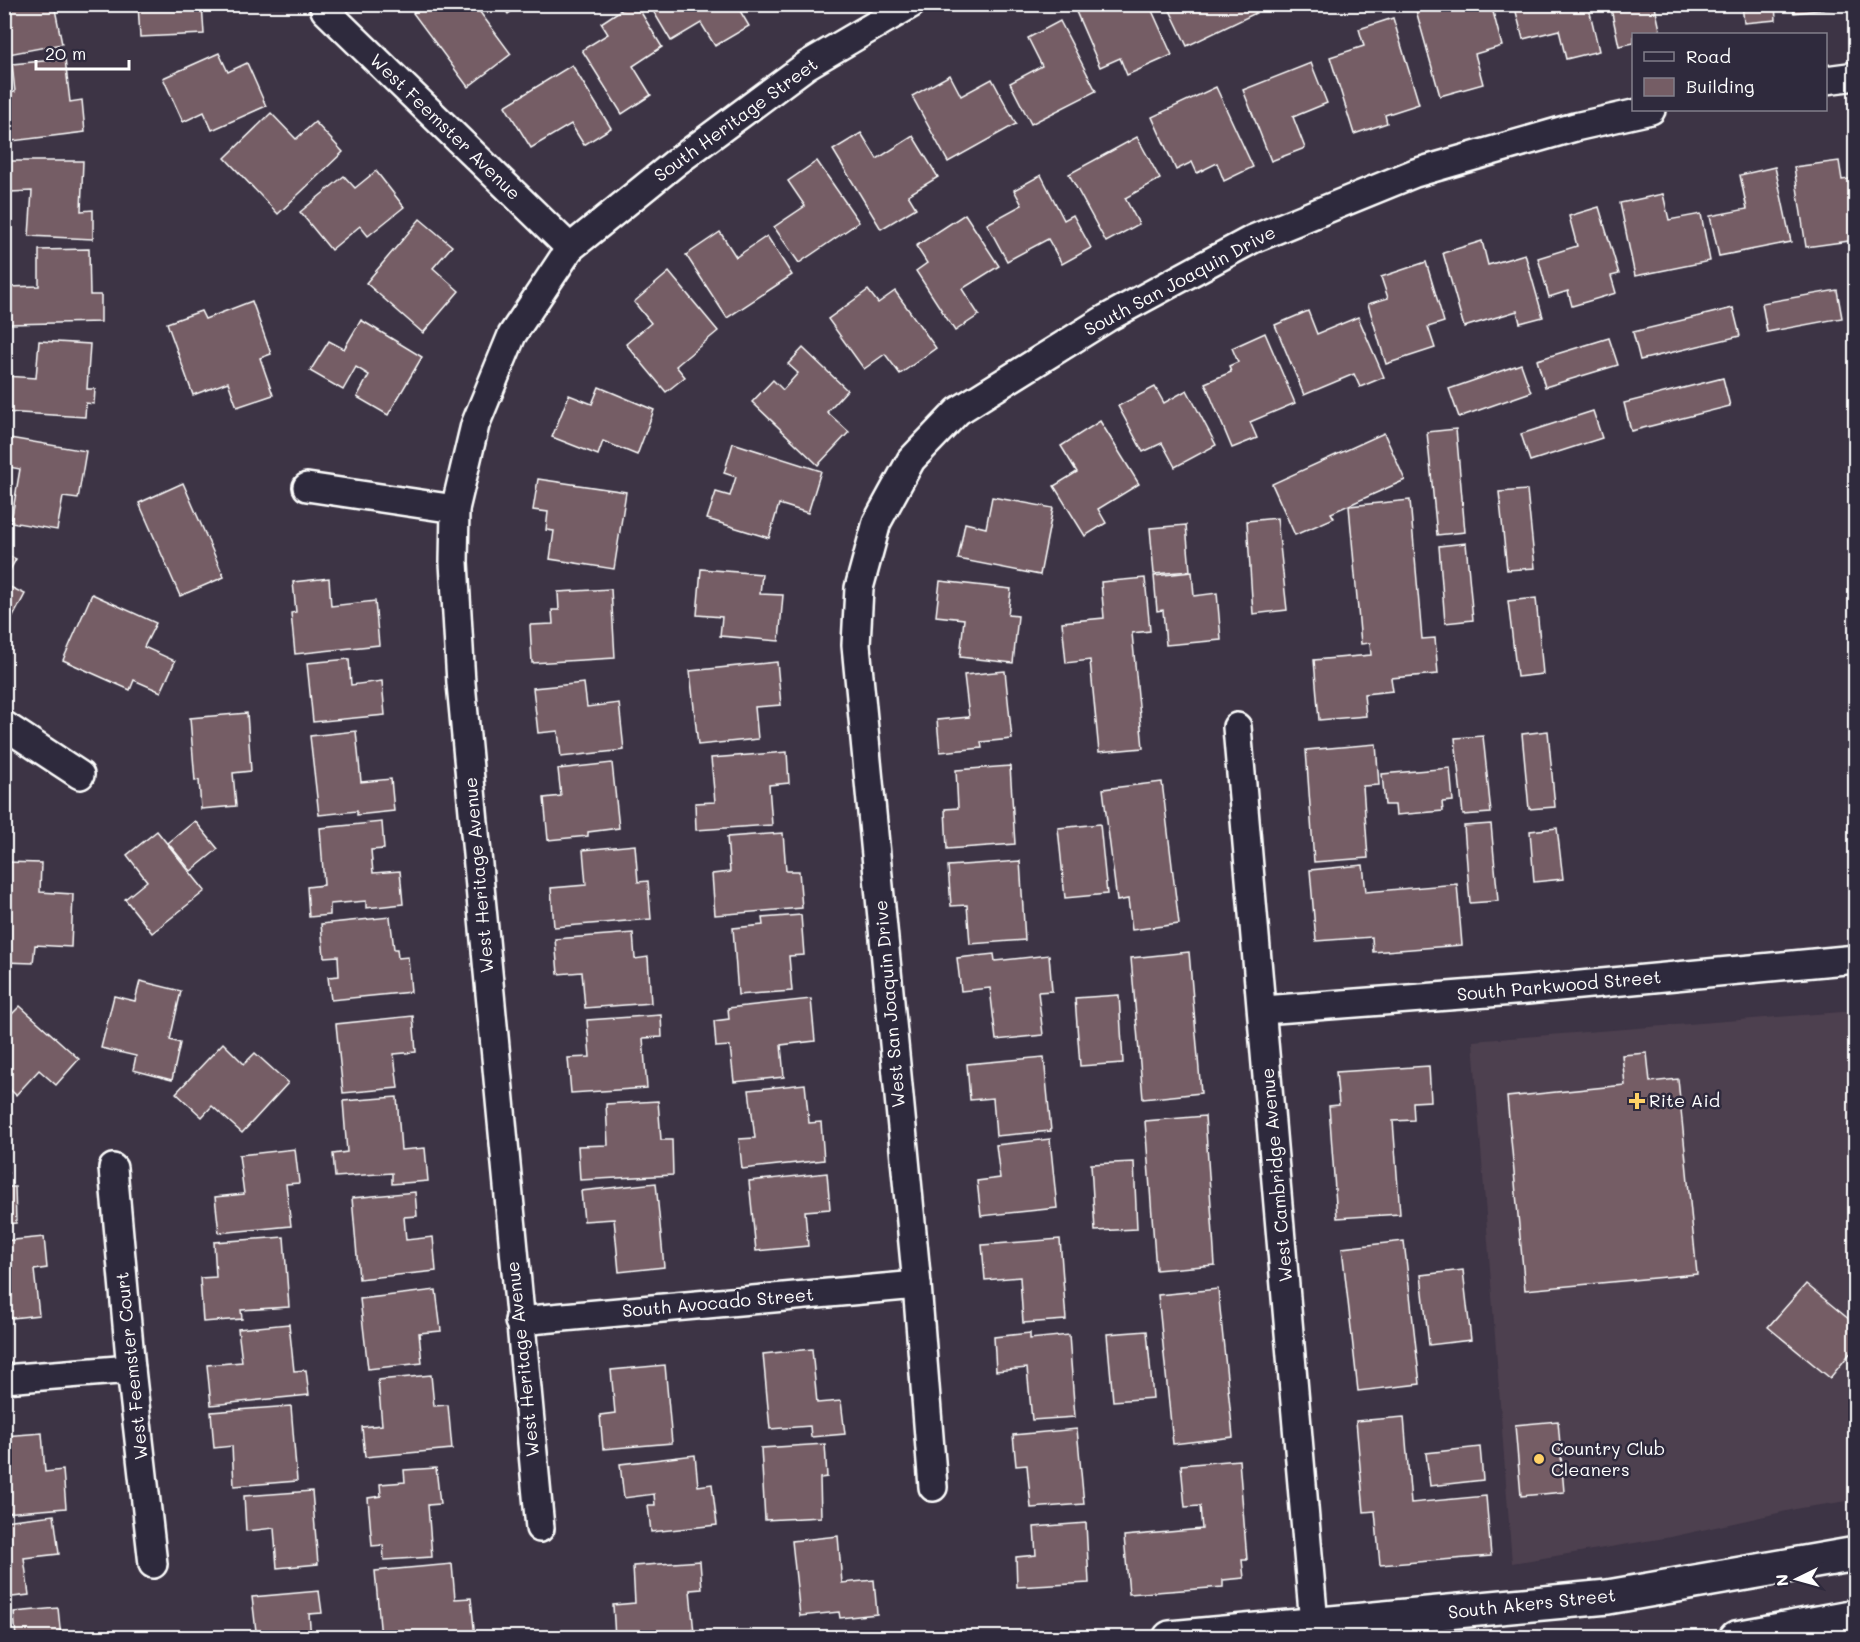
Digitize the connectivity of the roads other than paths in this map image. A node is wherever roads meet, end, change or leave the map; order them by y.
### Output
1 (323, 4) edge
2 (911, 4) edge
3 (1856, 76) edge
4 (1827, 80) edge
5 (1647, 111) edge
6 (570, 248) junction
7 (307, 488) dead end
8 (455, 508) junction
9 (877, 522) joint
10 (4, 725) edge
11 (1237, 727) dead end
12 (80, 776) dead end
13 (1856, 959) edge
14 (1263, 1010) junction
15 (113, 1168) dead end
16 (917, 1285) junction
17 (519, 1321) junction
18 (131, 1369) junction
19 (4, 1379) edge
20 (933, 1487) dead end
21 (540, 1528) dead end
22 (1856, 1554) edge
23 (153, 1564) dead end
24 (1856, 1616) edge
25 (1312, 1631) edge
26 (1170, 1638) edge
27 (1736, 1638) edge

1 - 6 street, West Feemster Avenue
2 - 6 street, South Heritage Street
3 - 4 street
5 - 9 street, South San Joaquin Drive
6 - 8 street, West Heritage Avenue
7 - 8 street
8 - 17 street, West Heritage Avenue
9 - 16 street, West San Joaquin Drive
10 - 12 street
11 - 14 street, West Cambridge Avenue
13 - 14 street, South Parkwood Street
14 - 25 street, West Cambridge Avenue
15 - 18 street, West Feemster Court
16 - 17 street, South Avocado Street
16 - 20 street, West San Joaquin Drive
17 - 21 street, West Heritage Avenue
18 - 19 street
18 - 23 street, West Feemster Court
22 - 25 main road, South Akers Street
24 - 27 main road
25 - 26 main road, South Akers Street

